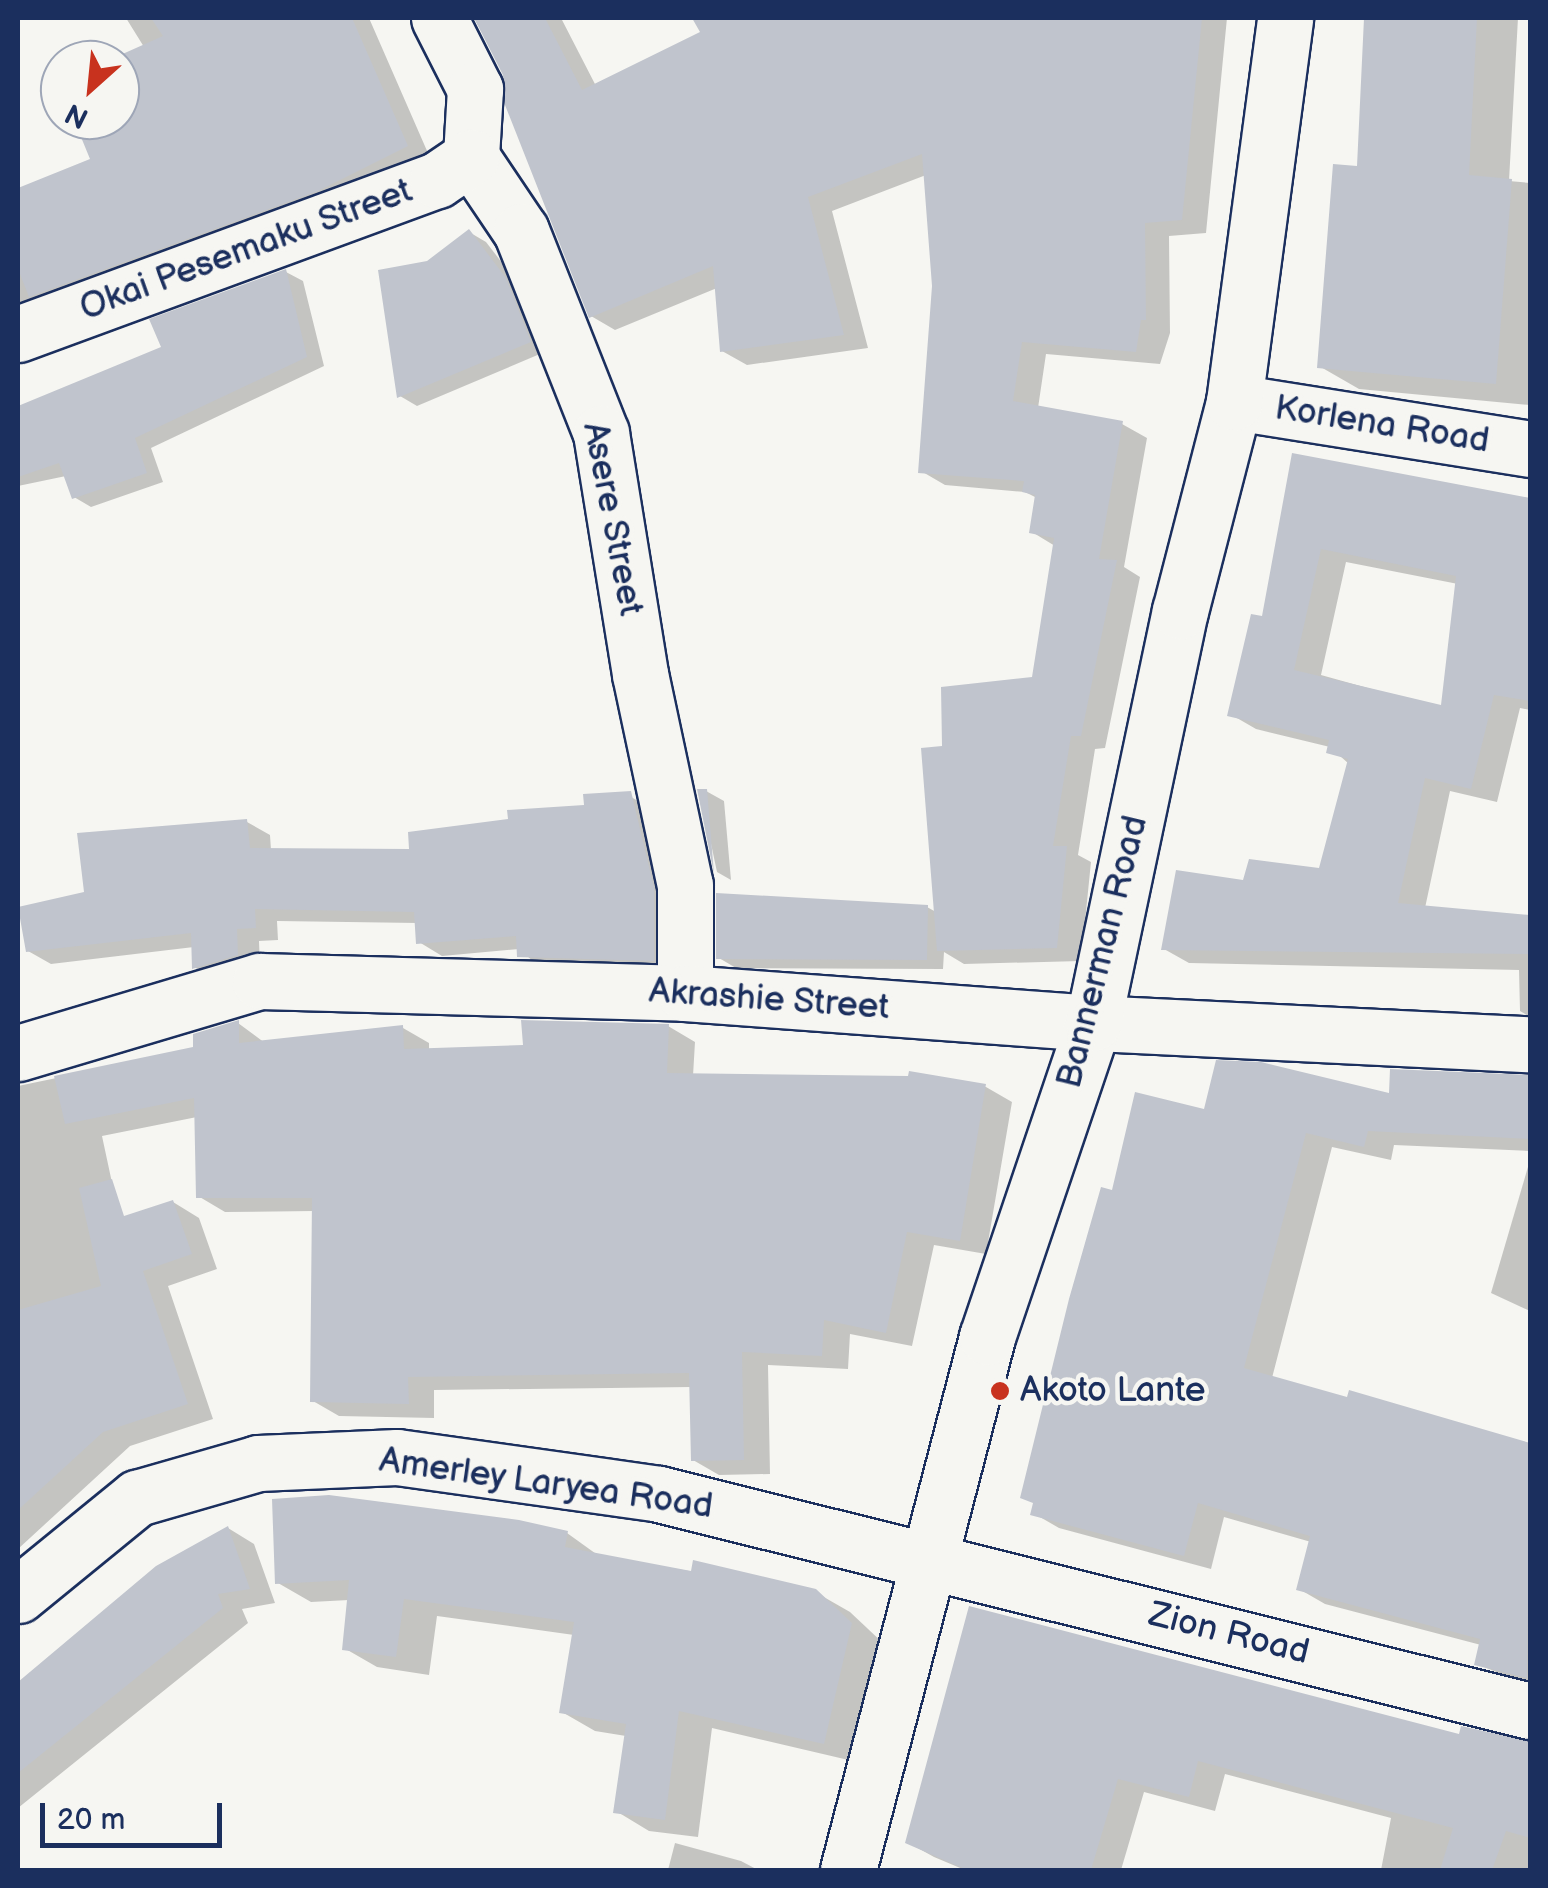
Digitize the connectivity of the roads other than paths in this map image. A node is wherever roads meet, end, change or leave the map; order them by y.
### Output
1 (439, 18) edge
2 (1286, 18) edge
3 (471, 156) junction
4 (18, 334) edge
5 (1234, 402) junction
6 (1530, 449) edge
7 (685, 993) junction
8 (1094, 1023) junction
9 (1530, 1044) edge
10 (18, 1053) edge
11 (928, 1558) junction
12 (18, 1595) edge
13 (1530, 1711) edge
14 (848, 1870) edge

1 - 3 street
2 - 5 street, Bannerman Road
3 - 4 street, Okai Pesemaku Street
3 - 7 street, Asere Street
5 - 6 street, Korlena Road
5 - 8 street, Bannerman Road
7 - 8 street, Akrashie Street
7 - 10 street, Akrashie Street
8 - 9 street, Akrashie Street
8 - 11 street, Bannerman Road
11 - 12 street, Amerley Laryea Road
11 - 13 street, Zion Road
11 - 14 street, Bannerman Road

